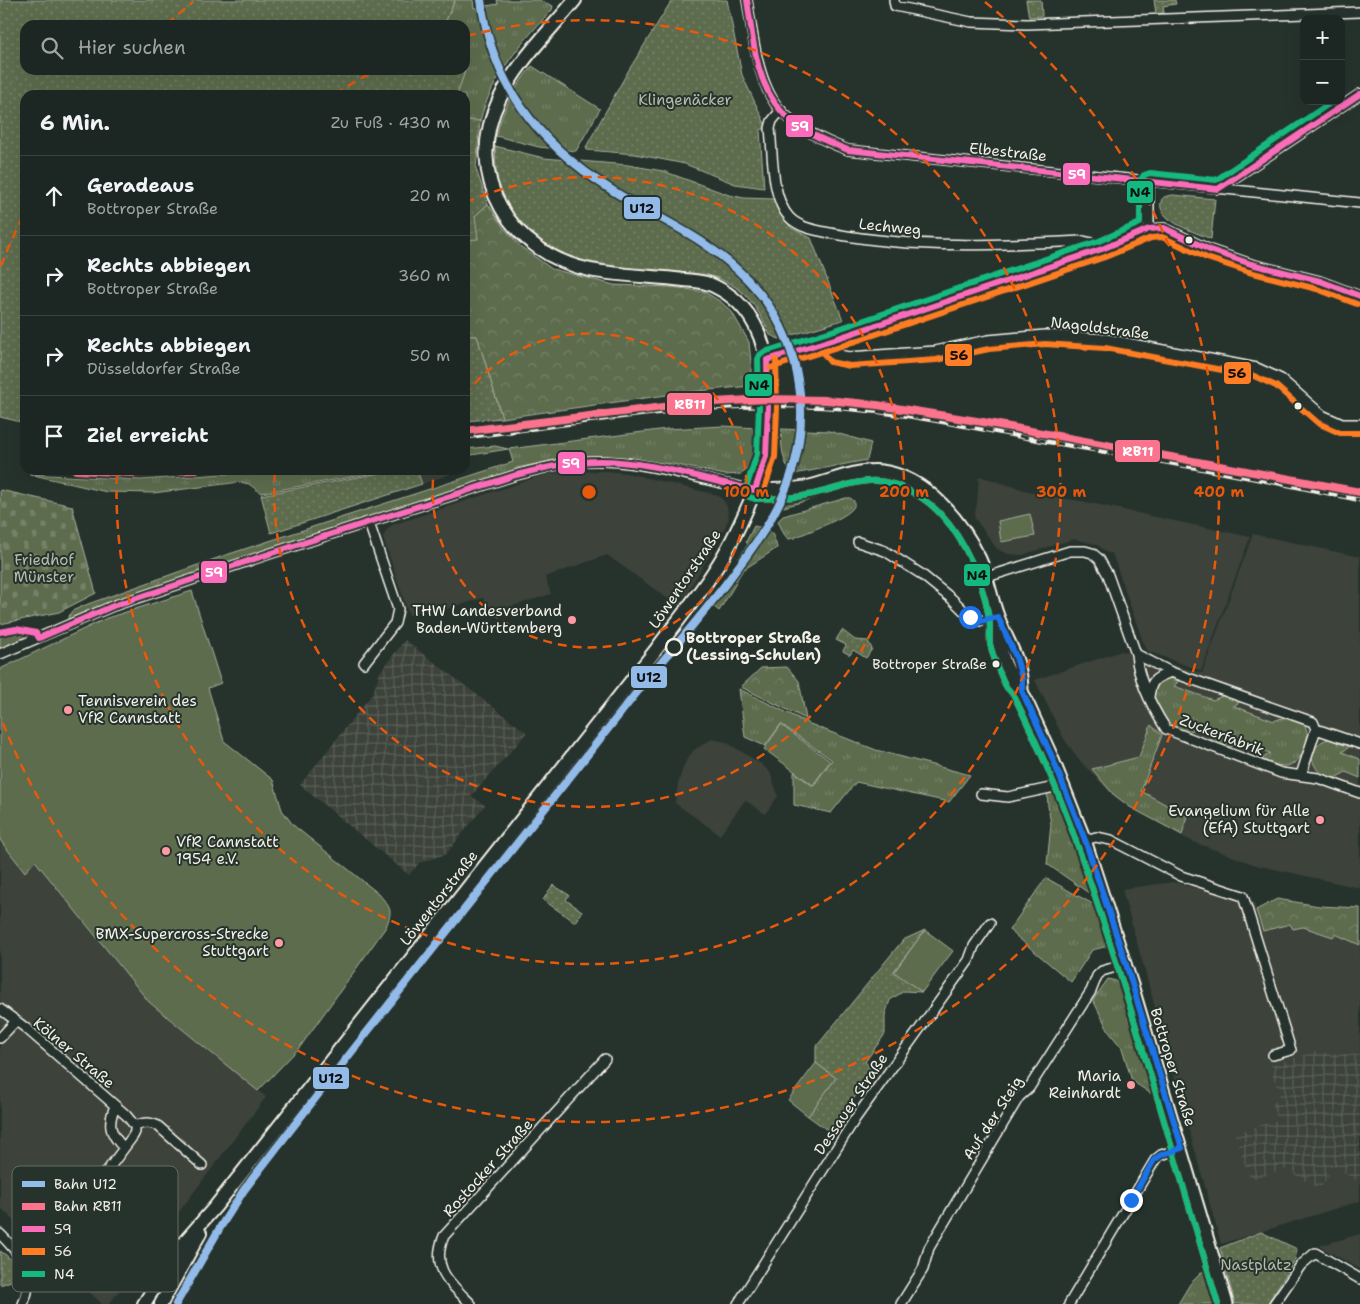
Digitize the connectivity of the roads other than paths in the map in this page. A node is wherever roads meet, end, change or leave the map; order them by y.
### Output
1 (575, 0) edge
2 (747, 0) edge
3 (894, 0) edge
4 (1360, 12) edge
5 (1360, 94) edge
6 (781, 110) junction
7 (1149, 182) junction
8 (1218, 189) junction
9 (1360, 203) edge
10 (1149, 229) junction
11 (1102, 249) junction
12 (1360, 296) edge
13 (826, 342) junction
14 (767, 360) junction
15 (1360, 424) edge
16 (755, 490) junction
17 (369, 523) junction
18 (858, 542) dead end
19 (987, 577) junction
20 (998, 617) junction
21 (0, 654) edge
22 (1136, 654) junction
23 (364, 663) dead end
24 (1171, 672) junction
25 (1149, 699) junction
26 (1316, 729) junction
27 (1360, 744) edge
28 (1301, 775) junction
29 (1064, 785) junction
30 (1360, 793) edge
31 (981, 794) dead end
32 (1085, 840) junction
33 (990, 922) dead end
34 (1126, 964) junction
35 (0, 1009) edge
36 (15, 1022) junction
37 (0, 1038) edge
38 (1274, 1055) dead end
39 (605, 1059) dead end
40 (115, 1106) junction
41 (135, 1126) junction
42 (124, 1148) junction
43 (1182, 1148) junction
44 (202, 1165) dead end
45 (111, 1166) edge
46 (215, 1207) junction
47 (0, 1234) edge
48 (12, 1246) edge
49 (178, 1250) edge
50 (178, 1271) edge
51 (1360, 1279) edge
52 (28, 1292) edge
53 (152, 1292) edge
54 (167, 1292) edge
55 (23, 1304) edge
56 (144, 1304) edge
57 (161, 1304) edge
58 (471, 1304) edge
59 (738, 1304) edge
60 (901, 1304) edge
61 (1069, 1304) edge
62 (1227, 1304) edge
63 (1274, 1304) edge

1 - 14 main road, Löwentorstraße
2 - 6 street, Elbestraße
3 - 4 street
5 - 8 street
6 - 7 street, Elbestraße
6 - 11 street, Lechweg
7 - 8 street, Elbestraße
7 - 10 street
8 - 9 street, Elbestraße
10 - 11 street
10 - 12 street
11 - 13 street
13 - 14 street
13 - 15 street, Nagoldstraße
14 - 16 main road, Löwentorstraße
16 - 17 street
16 - 19 street, Bottroper Straße
16 - 46 main road, Löwentorstraße
17 - 21 street
17 - 23 street
18 - 20 street
19 - 20 street, Bottroper Straße
19 - 22 street, Zuckerfabrik
20 - 29 street, Bottroper Straße
22 - 24 street
22 - 25 street, Zuckerfabrik
24 - 25 street
24 - 26 street
25 - 28 street, Zuckerfabrik
26 - 27 street
26 - 28 street
28 - 30 street, Zuckerfabrik
29 - 31 street
29 - 32 street, Bottroper Straße
32 - 34 street, Bottroper Straße
32 - 38 street
33 - 59 street, Dessauer Straße
34 - 43 street, Bottroper Straße
34 - 60 street, Auf der Steig
35 - 36 street, Kölner Straße
36 - 37 street, Kölner Straße
36 - 40 street, Kölner Straße
39 - 58 street, Rostocker Straße
40 - 41 street, Kölner Straße
40 - 42 street, Kölner Straße
41 - 42 street
41 - 44 street
42 - 45 street
43 - 61 street
43 - 62 street, Bottroper Straße
46 - 49 main road, Löwentorstraße
46 - 50 main road, Löwentorstraße
47 - 48 street
51 - 63 street
52 - 55 street
53 - 56 main road, Löwentorstraße
54 - 57 main road, Löwentorstraße

